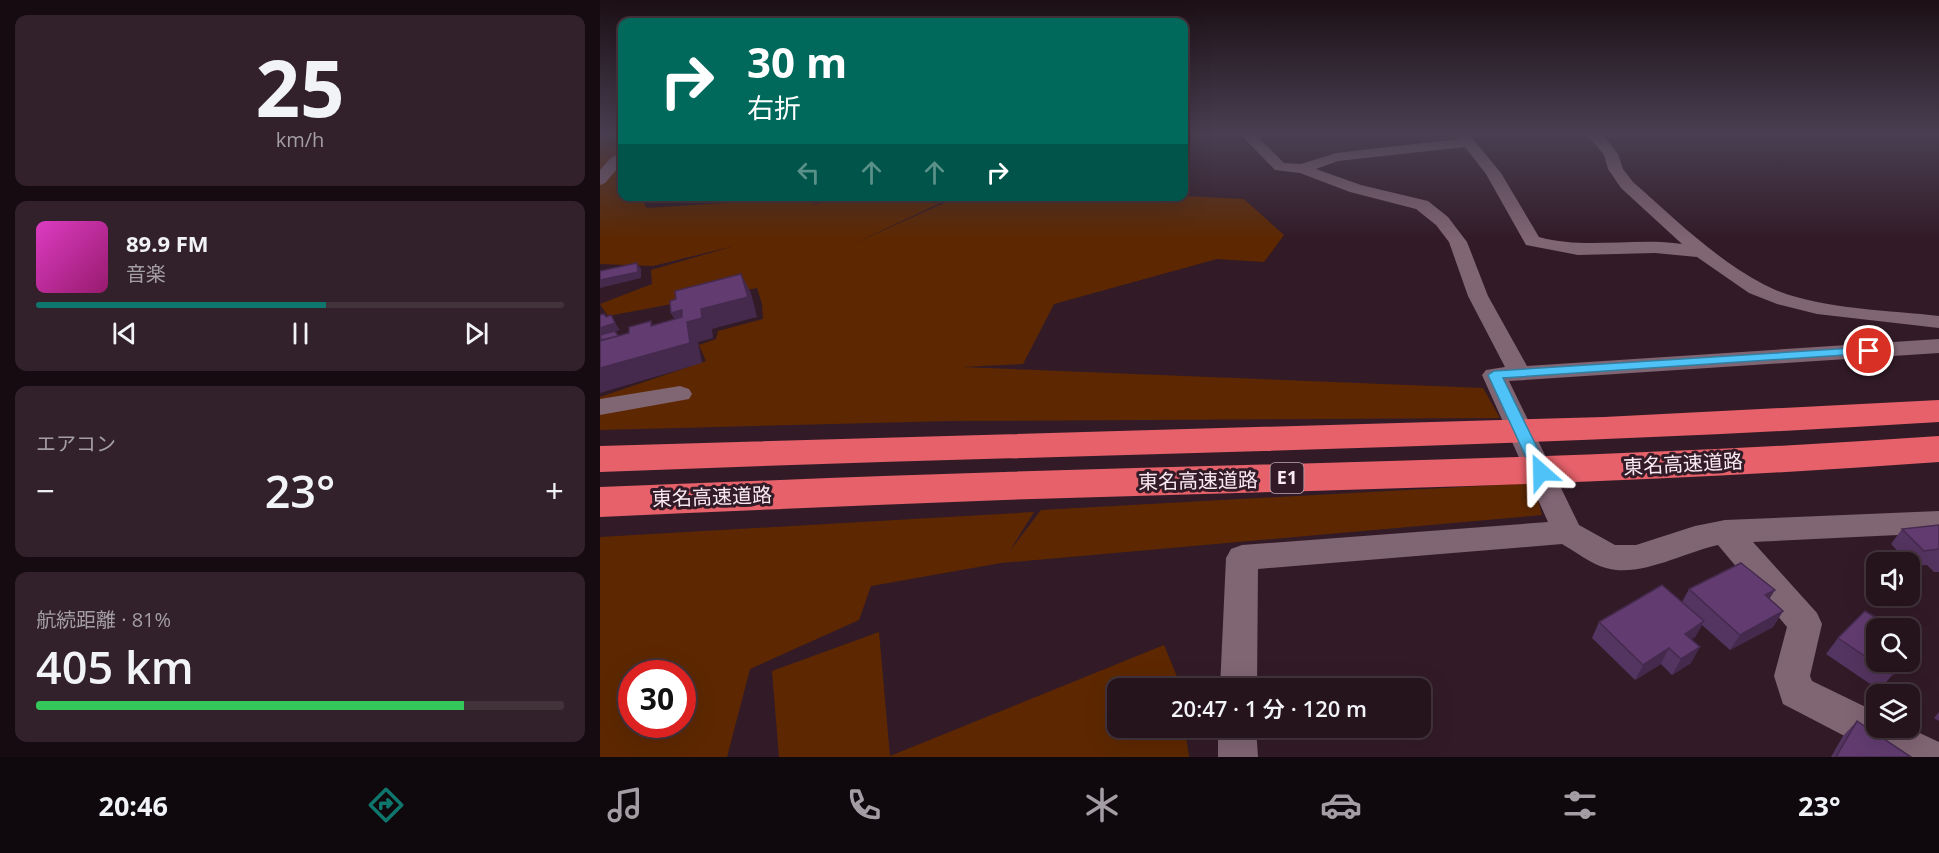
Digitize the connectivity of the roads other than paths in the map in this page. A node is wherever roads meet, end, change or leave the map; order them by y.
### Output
1 (611, 168) edge
2 (1295, 168) edge
3 (1489, 168) edge
4 (1615, 168) edge
5 (1302, 169) joint
6 (600, 180) edge
7 (1701, 252) junction
8 (1939, 322) edge
9 (1939, 346) edge
10 (1510, 381) junction
11 (680, 394) dead end
12 (600, 407) edge
13 (1939, 411) edge
14 (1939, 449) edge
15 (600, 459) edge
16 (617, 501) edge
17 (1939, 522) edge
18 (1564, 524) junction
19 (1725, 531) junction
20 (1238, 678) edge
21 (1237, 738) edge
22 (1238, 757) edge
23 (1927, 757) edge

1 - 6 street
2 - 5 street
3 - 7 street
4 - 7 street
5 - 10 street
7 - 8 street
9 - 10 street
10 - 18 street
11 - 12 street
13 - 15 highway, 東名高速道路 / E1
14 - 16 highway, 東名高速道路 / E1
17 - 19 street
18 - 19 street
18 - 20 street
19 - 23 street
21 - 22 street

